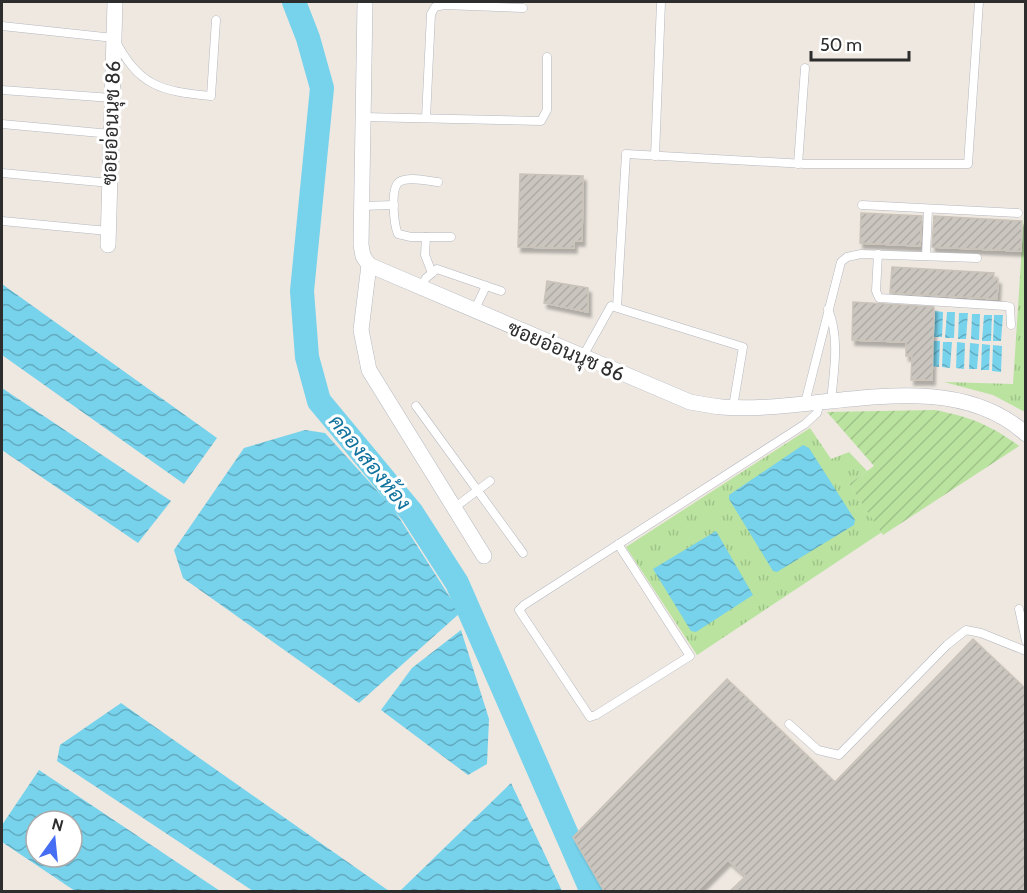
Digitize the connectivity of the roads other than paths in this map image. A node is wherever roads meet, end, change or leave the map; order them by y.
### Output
1 (115, 2) edge
2 (365, 2) edge
3 (661, 2) edge
4 (979, 2) edge
5 (524, 8) dead end
6 (216, 20) dead end
7 (2, 26) edge
8 (114, 38) junction
9 (546, 57) dead end
10 (805, 68) dead end
11 (2, 90) edge
12 (112, 98) junction
13 (363, 117) junction
14 (426, 118) junction
15 (2, 124) edge
16 (111, 134) junction
17 (655, 156) junction
18 (798, 164) junction
19 (2, 173) edge
20 (438, 182) dead end
21 (110, 183) junction
22 (394, 205) junction
23 (862, 205) dead end
24 (361, 206) junction
25 (928, 209) junction
26 (1018, 213) dead end
27 (2, 221) edge
28 (426, 237) junction
29 (451, 237) dead end
30 (108, 238) joint
31 (878, 254) junction
32 (926, 256) junction
33 (977, 258) dead end
34 (369, 265) junction
35 (432, 273) junction
36 (486, 286) junction
37 (420, 288) junction
38 (501, 291) dead end
39 (617, 307) junction
40 (828, 309) junction
41 (474, 311) junction
42 (1011, 325) dead end
43 (582, 358) junction
44 (819, 402) junction
45 (416, 405) dead end
46 (733, 407) junction
47 (1026, 434) edge
48 (490, 481) dead end
49 (478, 490) junction
50 (454, 508) junction
51 (618, 544) junction
52 (523, 553) dead end
53 (484, 556) dead end
54 (1019, 609) dead end
55 (1026, 641) edge
56 (1026, 651) edge
57 (789, 724) dead end

1 - 8 street, ซอยอ่อนนุช 86
2 - 13 street
3 - 17 lane
4 - 18 lane
5 - 14 lane
6 - 8 lane
7 - 8 lane
8 - 12 street, ซอยอ่อนนุช 86
9 - 14 lane
10 - 18 lane
11 - 12 lane
12 - 16 street, ซอยอ่อนนุช 86
13 - 14 lane
13 - 24 street
15 - 16 lane
16 - 21 street, ซอยอ่อนนุช 86
17 - 18 lane
17 - 39 lane
19 - 21 lane
20 - 22 lane
21 - 30 street, ซอยอ่อนนุช 86
22 - 24 lane
22 - 28 lane
23 - 25 lane
24 - 34 street
25 - 26 lane
25 - 32 lane
27 - 30 lane
28 - 29 lane
28 - 35 lane
31 - 32 lane
31 - 40 lane
31 - 42 lane
32 - 33 lane
34 - 37 street, ซอยอ่อนนุช 86
34 - 50 street
35 - 36 lane
35 - 37 lane
36 - 38 lane
36 - 41 lane
37 - 41 street, ซอยอ่อนนุช 86
39 - 43 lane
39 - 46 lane
40 - 44 lane
40 - 44 lane
41 - 43 street, ซอยอ่อนนุช 86
43 - 46 street, ซอยอ่อนนุช 86
44 - 46 street, ซอยอ่อนนุช 86
44 - 47 street, ซอยอ่อนนุช 86
44 - 51 lane
45 - 49 lane
48 - 49 lane
49 - 50 lane
49 - 52 lane
50 - 53 street
51 - 51 lane
54 - 55 lane
56 - 57 lane

